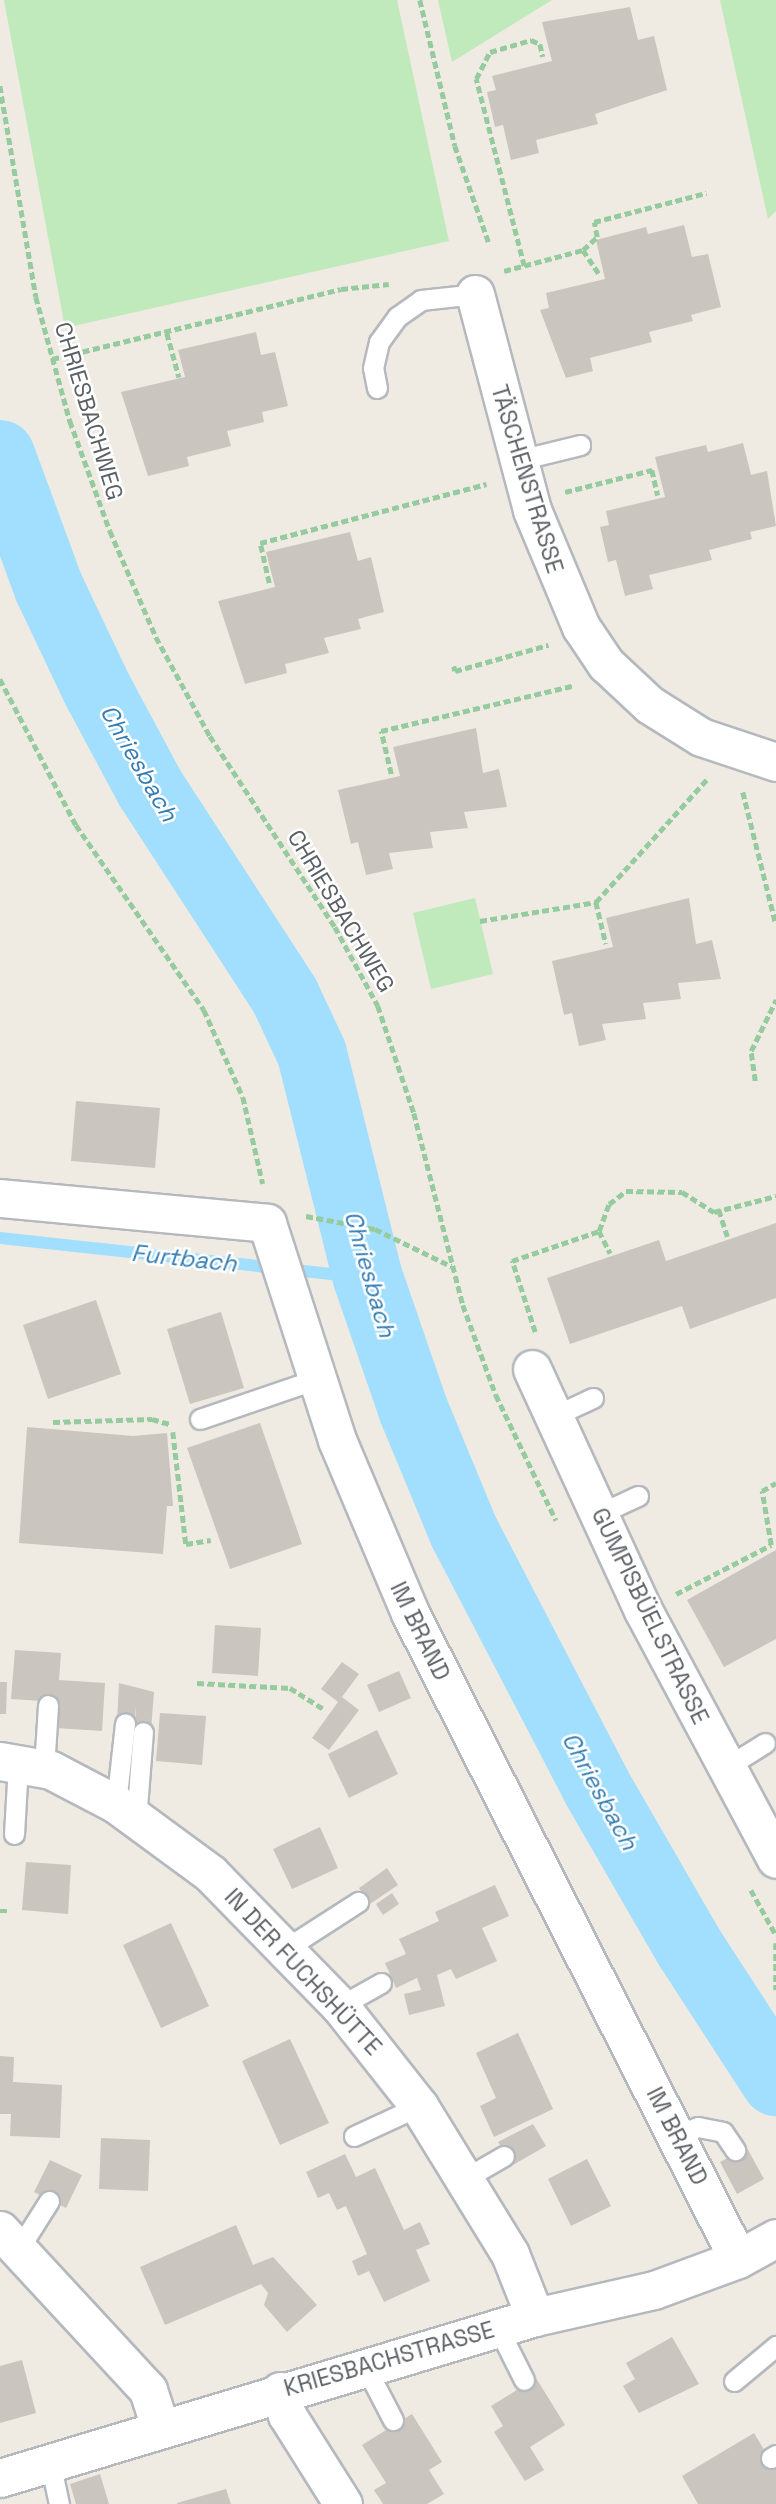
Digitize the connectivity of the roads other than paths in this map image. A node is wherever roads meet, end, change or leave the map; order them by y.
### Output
1 (486, 284) joint
2 (377, 388) dead end
3 (580, 445) dead end
4 (508, 470) junction
5 (776, 762) edge
6 (0, 1198) edge
7 (532, 1368) road end
8 (317, 1379) junction
9 (593, 1398) dead end
10 (554, 1416) junction
11 (200, 1419) dead end
12 (638, 1496) dead end
13 (599, 1514) junction
14 (48, 1705) dead end
15 (125, 1724) dead end
16 (144, 1732) dead end
17 (765, 1743) dead end
18 (21, 1765) edge
19 (725, 1768) junction
20 (126, 1812) junction
21 (15, 1834) dead end
22 (776, 1859) edge
23 (358, 1902) dead end
24 (285, 1949) junction
25 (382, 1983) dead end
26 (340, 2006) junction
27 (419, 2106) junction
28 (676, 2135) junction
29 (354, 2136) dead end
30 (735, 2150) dead end
31 (504, 2156) dead end
32 (464, 2179) junction
33 (49, 2201) dead end
34 (776, 2238) edge
35 (9, 2240) edge
36 (738, 2259) junction
37 (535, 2317) junction
38 (498, 2328) junction
39 (776, 2346) edge
40 (365, 2367) junction
41 (524, 2380) dead end
42 (734, 2381) dead end
43 (280, 2391) junction
44 (393, 2420) dead end
45 (160, 2427) junction
46 (50, 2462) junction
47 (0, 2478) edge
48 (60, 2504) edge
49 (342, 2504) edge

1 - 2 lane
1 - 4 street, TÄSCHENSTRASSE
3 - 4 lane
4 - 5 street, TÄSCHENSTRASSE
6 - 8 street, IM BRAND
7 - 10 street, GUMPISBÜELSTRASSE
8 - 11 lane
8 - 28 street, IM BRAND
9 - 10 lane
10 - 13 street, GUMPISBÜELSTRASSE
12 - 13 lane
13 - 19 street, GUMPISBÜELSTRASSE
14 - 18 lane
15 - 20 lane
16 - 20 lane
17 - 19 lane
18 - 20 street, IN DER FUCHSHÜTTE
18 - 21 lane
19 - 22 street, GUMPISBÜELSTRASSE
20 - 24 street, IN DER FUCHSHÜTTE
23 - 24 lane
24 - 26 street, IN DER FUCHSHÜTTE
25 - 26 lane
26 - 27 street, IN DER FUCHSHÜTTE
27 - 29 lane
27 - 32 street, IN DER FUCHSHÜTTE
28 - 30 lane
28 - 36 street, IM BRAND
31 - 32 lane
32 - 37 street, IN DER FUCHSHÜTTE
33 - 35 lane
34 - 36 street, KRIESBACHSTRASSE
35 - 45 street
36 - 37 street, KRIESBACHSTRASSE
37 - 38 street, KRIESBACHSTRASSE
38 - 40 street, KRIESBACHSTRASSE
38 - 41 lane
39 - 42 lane
40 - 43 street, KRIESBACHSTRASSE
40 - 44 lane
43 - 45 street, KRIESBACHSTRASSE
43 - 49 street
45 - 46 street, KRIESBACHSTRASSE
46 - 47 street, KRIESBACHSTRASSE
46 - 48 lane

